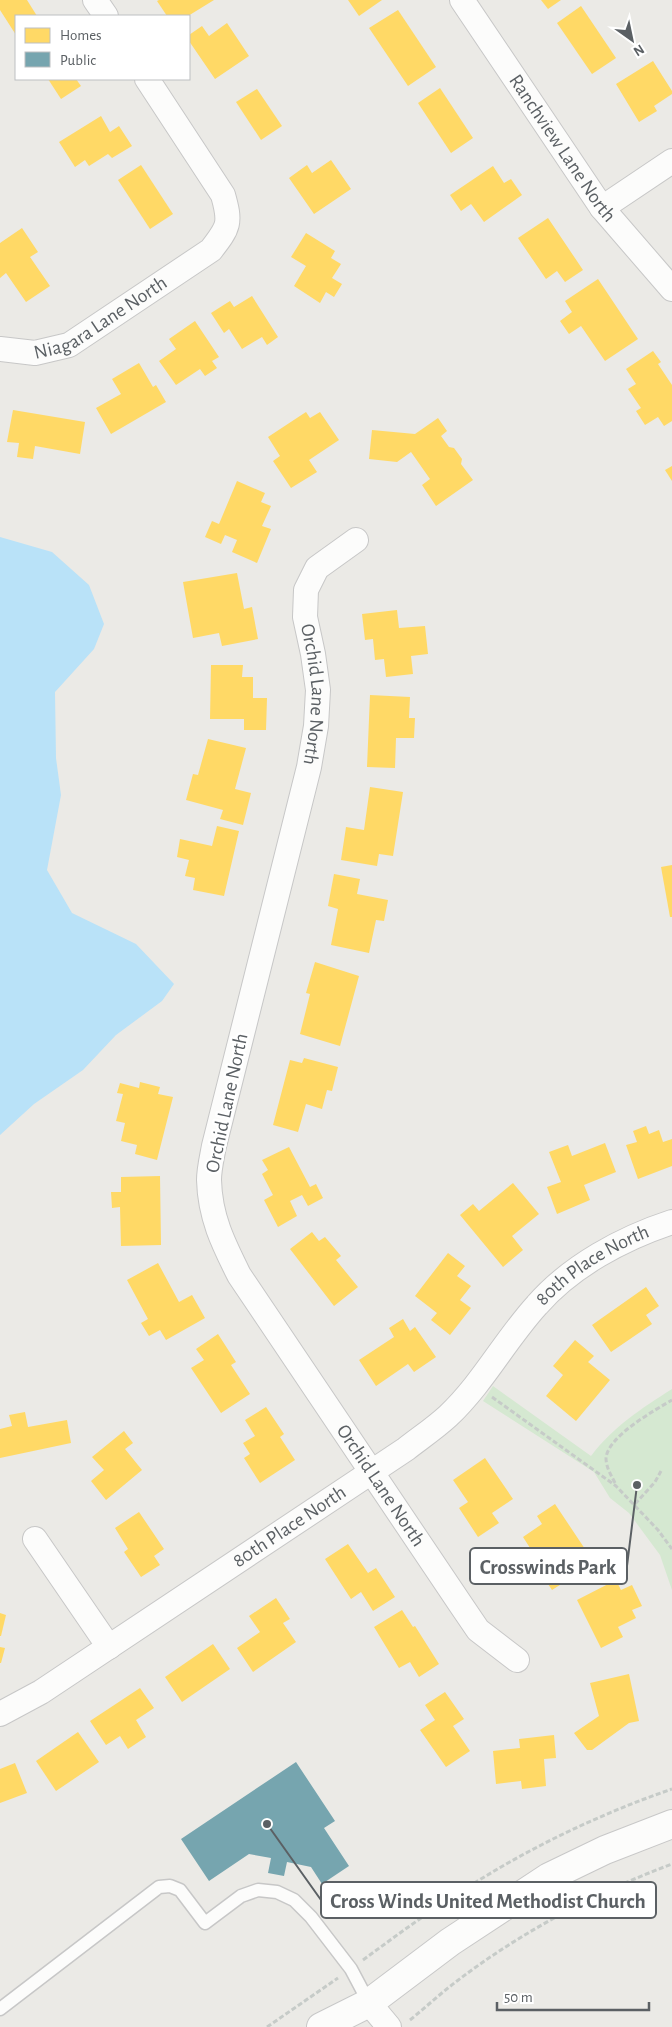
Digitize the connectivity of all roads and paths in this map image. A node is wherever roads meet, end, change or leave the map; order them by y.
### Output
1 (95, 0) edge
2 (462, 0) edge
3 (105, 15) edge
4 (148, 80) edge
5 (672, 161) edge
6 (602, 208) junction
7 (672, 289) edge
8 (0, 349) edge
9 (356, 540) dead end
10 (672, 1222) edge
11 (476, 1385) junction
12 (672, 1400) edge
13 (661, 1471) dead end
14 (372, 1472) junction
15 (616, 1486) junction
16 (634, 1504) junction
17 (35, 1538) dead end
18 (672, 1549) edge
19 (109, 1647) junction
20 (517, 1660) dead end
21 (0, 1714) edge
22 (672, 1789) edge
23 (672, 1824) edge
24 (672, 1864) edge
25 (351, 1968) junction
26 (369, 2003) junction
27 (0, 2010) edge
28 (399, 2024) edge
29 (267, 2027) edge
30 (321, 2027) edge
31 (347, 2027) edge

1 - 3 street
2 - 6 street, Ranchview Lane North
4 - 8 street, Niagara Lane North
5 - 6 street
6 - 7 street, Ranchview Lane North
9 - 14 street, Orchid Lane North
10 - 11 street, 80th Place North
11 - 14 street, 80th Place North
11 - 15 path
12 - 15 path
13 - 16 path
14 - 19 street, 80th Place North
14 - 20 street, Orchid Lane North
15 - 16 path
16 - 18 path
17 - 19 street
19 - 21 street, 80th Place North
22 - 25 path
23 - 26 main road
24 - 28 path
25 - 26 lane
25 - 27 lane
25 - 29 path
26 - 28 street
26 - 30 main road
26 - 31 main road

